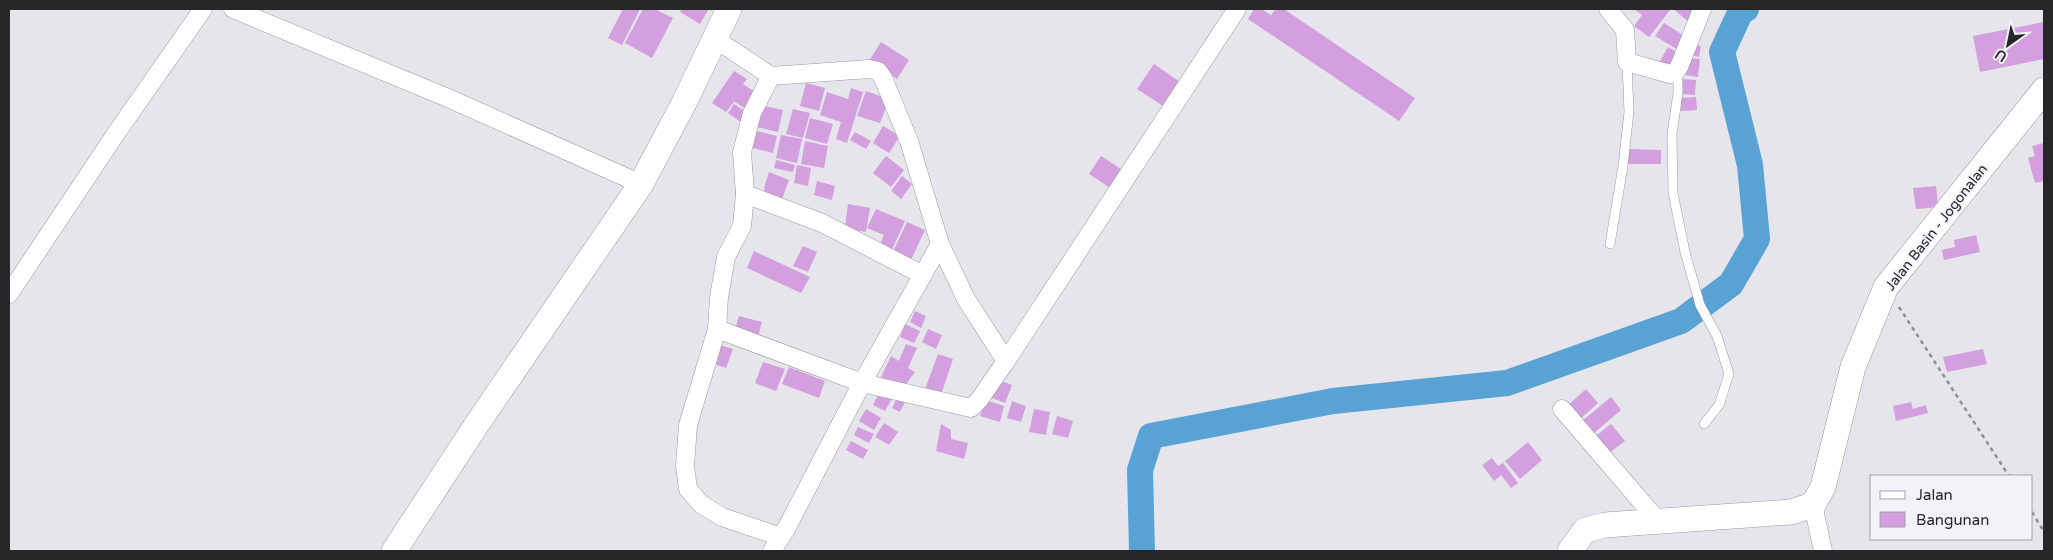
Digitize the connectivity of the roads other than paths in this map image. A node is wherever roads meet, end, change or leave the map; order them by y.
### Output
1 (203, 9) edge
2 (233, 9) edge
3 (729, 9) edge
4 (1237, 9) edge
5 (1608, 9) edge
6 (1702, 9) edge
7 (715, 39) junction
8 (1627, 62) junction
9 (1675, 73) junction
10 (771, 76) junction
11 (2044, 90) edge
12 (641, 184) junction
13 (745, 194) junction
14 (940, 244) junction
15 (1610, 244) dead end
16 (923, 275) junction
17 (9, 294) edge
18 (717, 329) junction
19 (1006, 361) junction
20 (862, 383) junction
21 (1562, 408) dead end
22 (1704, 424) dead end
23 (1813, 505) junction
24 (1658, 521) junction
25 (776, 544) edge
26 (394, 551) edge
27 (1570, 551) edge
28 (1823, 551) edge

1 - 17 street
2 - 12 street
3 - 7 main road
4 - 19 street
5 - 8 street
6 - 9 street
7 - 10 street
7 - 12 main road
8 - 9 street
8 - 15 lane
9 - 22 lane
10 - 13 street
10 - 14 street
11 - 23 main road, Jalan Basin - Jogonalan
12 - 26 main road
13 - 16 street
13 - 18 street
14 - 16 street
14 - 19 street
16 - 20 street
18 - 20 street
18 - 25 street
19 - 20 street
20 - 25 street
21 - 24 street
23 - 24 main road
23 - 28 street
24 - 27 main road

